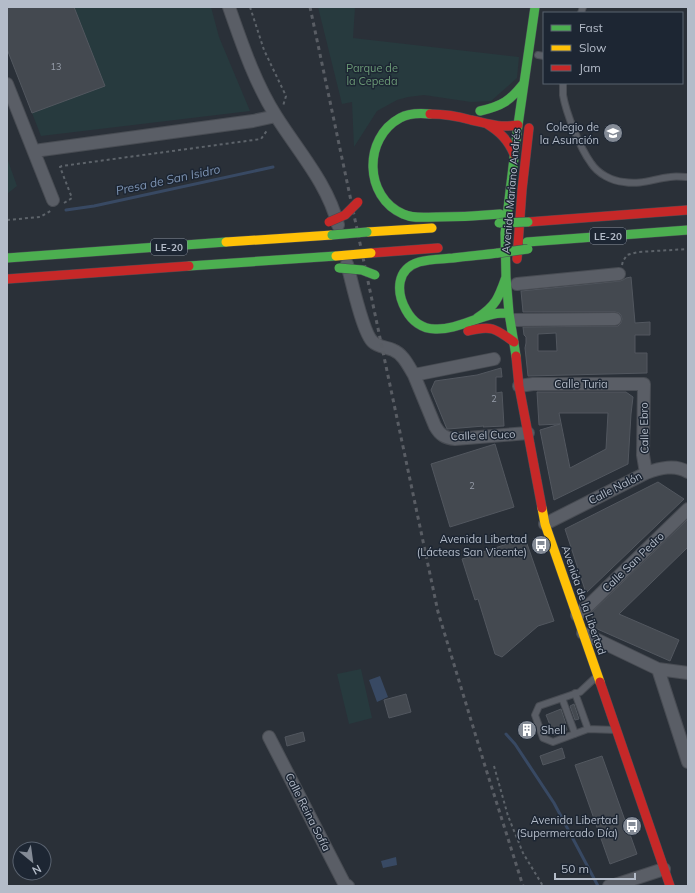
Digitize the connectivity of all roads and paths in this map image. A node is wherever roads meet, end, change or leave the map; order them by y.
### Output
1 (229, 7) edge
2 (250, 7) edge
3 (535, 7) edge
4 (540, 7) edge
5 (540, 55) edge
6 (524, 83) junction
7 (7, 84) edge
8 (563, 84) edge
9 (286, 96) dead end
10 (529, 111) dead end
11 (276, 116) junction
12 (522, 123) junction
13 (487, 124) junction
14 (261, 139) dead end
15 (34, 151) junction
16 (514, 154) junction
17 (688, 177) edge
18 (363, 192) dead end
19 (55, 205) junction
20 (688, 209) edge
21 (500, 219) junction
22 (7, 220) edge
23 (326, 223) dead end
24 (468, 225) dead end
25 (437, 227) dead end
26 (688, 230) edge
27 (247, 232) dead end
28 (443, 248) dead end
29 (688, 249) edge
30 (101, 252) junction
31 (7, 258) edge
32 (335, 268) dead end
33 (130, 270) junction
34 (216, 273) dead end
35 (619, 274) joint
36 (506, 277) junction
37 (378, 278) dead end
38 (7, 279) edge
39 (517, 288) junction
40 (615, 319) dead end
41 (512, 321) junction
42 (476, 324) junction
43 (412, 330) dead end
44 (449, 337) dead end
45 (429, 338) dead end
46 (514, 342) junction
47 (494, 359) dead end
48 (414, 375) junction
49 (644, 384) joint
50 (519, 386) junction
51 (528, 433) junction
52 (688, 472) edge
53 (646, 473) junction
54 (688, 509) edge
55 (546, 524) junction
56 (577, 615) junction
57 (583, 633) junction
58 (658, 669) junction
59 (688, 673) edge
60 (597, 676) junction
61 (575, 694) junction
62 (562, 698) junction
63 (588, 730) junction
64 (616, 730) junction
65 (574, 734) junction
66 (269, 737) dead end
67 (688, 762) edge
68 (494, 766) dead end
69 (664, 869) junction
70 (348, 886) edge
71 (543, 886) edge
72 (608, 886) edge
73 (670, 886) edge

1 - 11 street
2 - 9 path
3 - 6 main road, Avenida Mariano Andrés
4 - 5 main road
6 - 12 main road, Avenida Mariano Andrés
6 - 12 main road
7 - 15 street
8 - 17 lane
10 - 12 main road
11 - 15 street
11 - 48 street
12 - 13 main road
12 - 16 main road, Avenida Mariano Andrés
12 - 39 main road, Avenida Mariano Andrés
13 - 16 main road
13 - 21 main road
14 - 19 path
15 - 19 street
16 - 36 main road, Avenida Mariano Andrés
18 - 23 main road, bridge
19 - 22 path
20 - 21 main road, LE-20, bridge
21 - 24 main road, LE-20
25 - 30 main road, LE-20, bridge
26 - 42 main road, bridge
27 - 30 main road
28 - 33 main road, LE-20, bridge
29 - 35 path
30 - 31 main road, LE-20
32 - 37 main road, bridge
33 - 34 main road
33 - 38 main road, LE-20
35 - 39 street
36 - 41 main road, Avenida Mariano Andrés
36 - 42 main road
39 - 41 main road
40 - 41 street
41 - 42 main road
41 - 46 main road, Avenida de la Libertad
42 - 44 main road
42 - 46 main road
43 - 45 main road
46 - 50 main road, Avenida de la Libertad
47 - 48 street
48 - 51 street, Calle el Cuco
49 - 50 street, Calle Turia
49 - 53 street, Calle Ebro
50 - 51 main road, Avenida de la Libertad
51 - 55 main road, Avenida de la Libertad
52 - 53 street, Calle Nalón
53 - 55 street, Calle Nalón
54 - 56 street, Calle San Pedro
55 - 56 main road, Avenida de la Libertad
56 - 57 main road, Avenida de la Libertad
57 - 58 street
57 - 60 main road, Avenida de la Libertad
58 - 59 street
58 - 67 street
60 - 61 lane
60 - 64 main road, Avenida de la Libertad
61 - 62 lane
61 - 63 lane
62 - 65 lane
62 - 65 lane
63 - 64 lane
63 - 65 lane
64 - 69 main road, Avenida de la Libertad
66 - 70 street, Calle Reina Sofía
68 - 71 path
69 - 72 street
69 - 73 main road, Avenida de la Libertad

